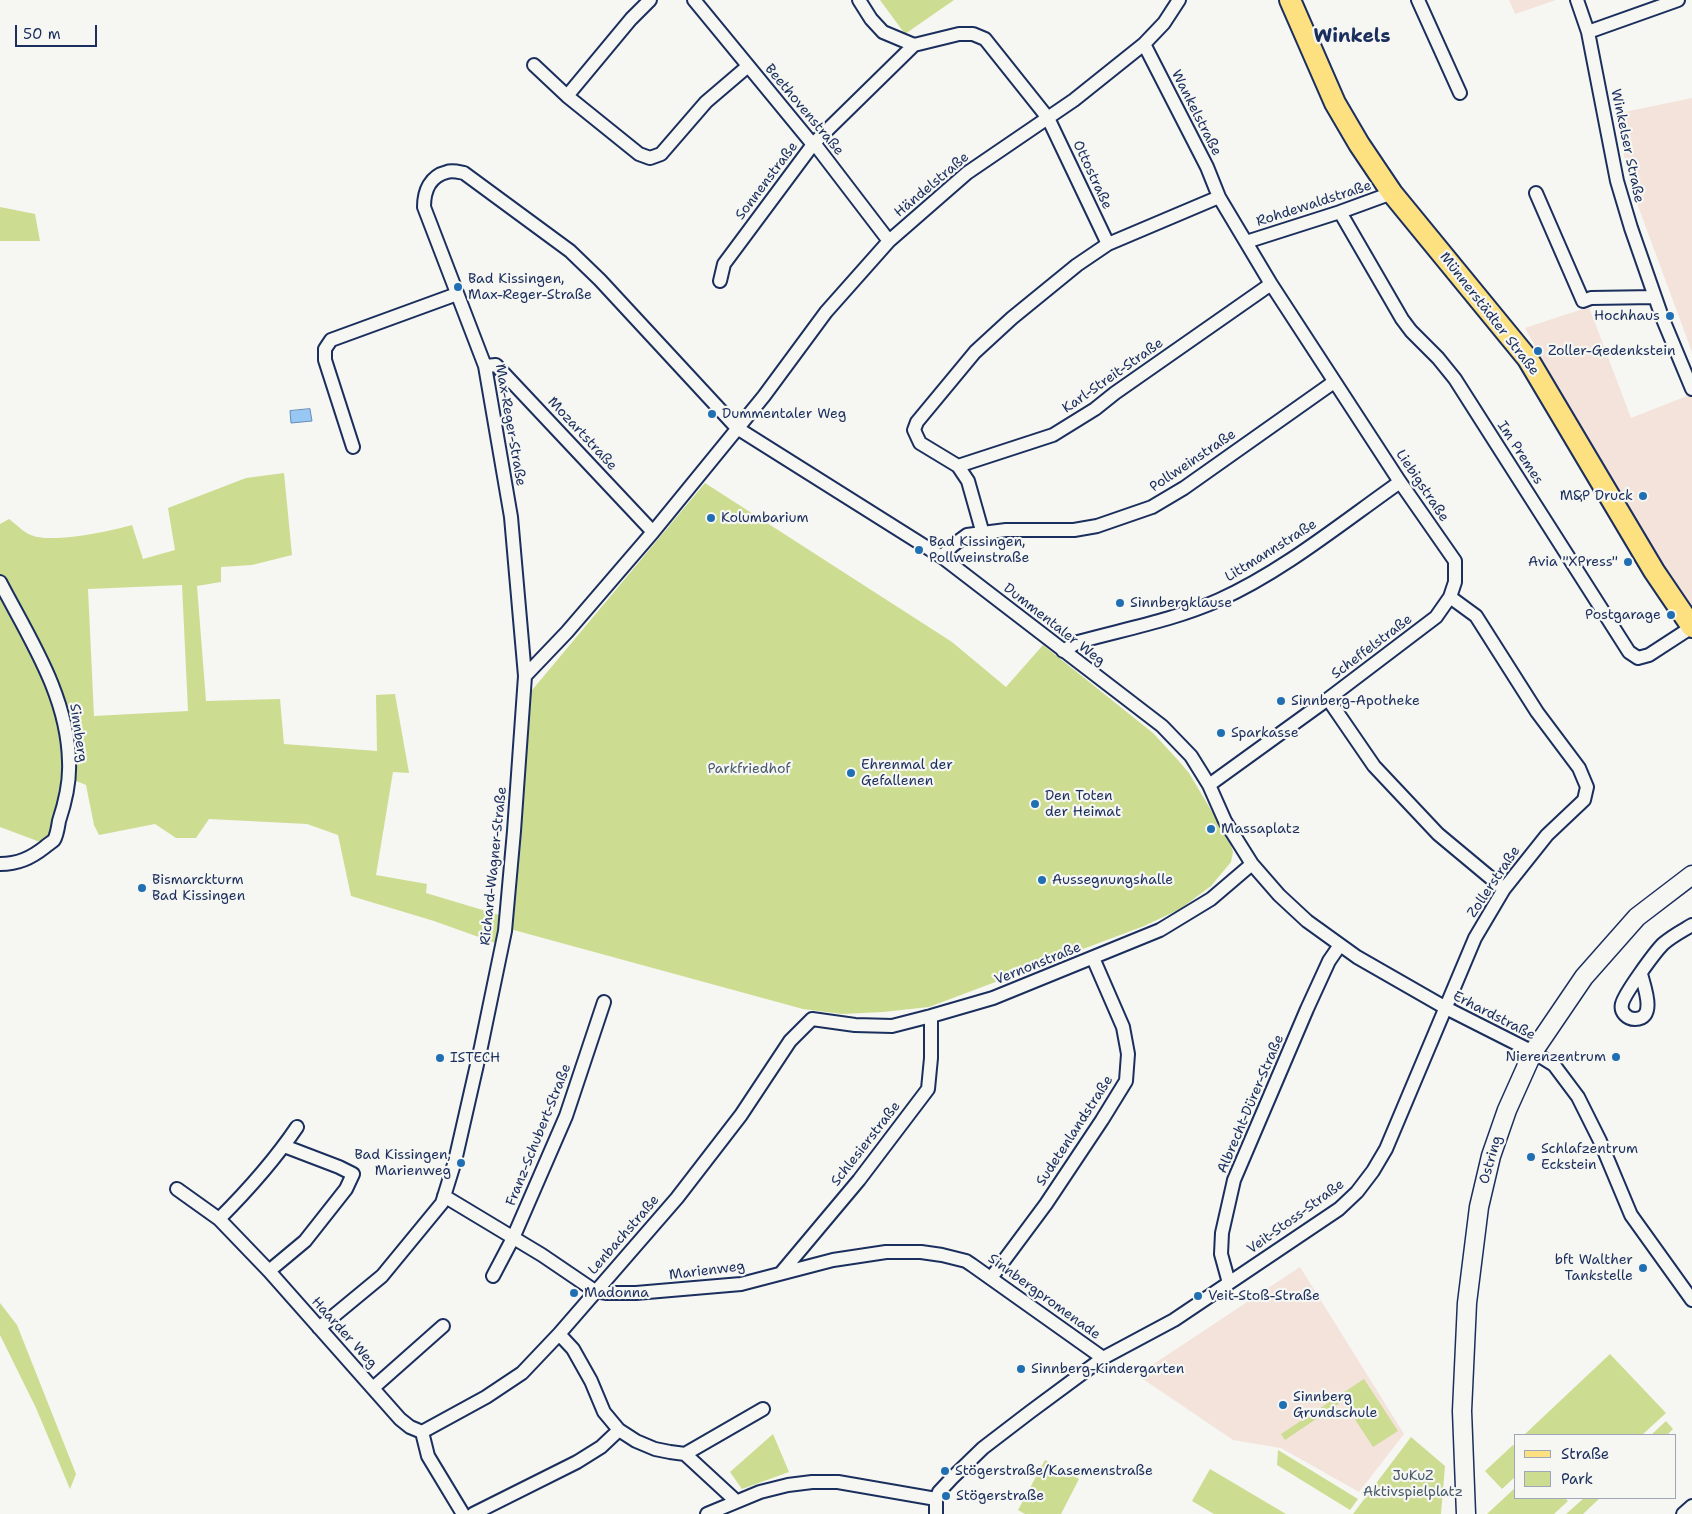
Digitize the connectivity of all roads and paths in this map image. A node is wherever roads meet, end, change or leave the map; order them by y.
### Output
1 (650, 0) edge
2 (694, 0) edge
3 (859, 0) edge
4 (1179, 0) edge
5 (1290, 0) edge
6 (1418, 0) edge
7 (1577, 0) edge
8 (1678, 0) edge
9 (1588, 32) junction
10 (914, 44) junction
11 (1144, 44) junction
12 (534, 65) dead end
13 (747, 67) junction
14 (1460, 93) dead end
15 (568, 96) junction
16 (1048, 118) junction
17 (814, 143) junction
18 (448, 171) joint
19 (1536, 192) dead end
20 (1392, 193) junction
21 (1219, 197) junction
22 (1340, 212) junction
23 (889, 241) junction
24 (1246, 242) junction
25 (1108, 244) junction
26 (720, 281) dead end
27 (1271, 284) junction
28 (457, 294) junction
29 (1655, 297) junction
30 (485, 366) junction
31 (1334, 382) junction
32 (1692, 388) edge
33 (737, 428) junction
34 (353, 447) dead end
35 (958, 466) junction
36 (1400, 482) junction
37 (653, 532) junction
38 (983, 534) junction
39 (942, 557) junction
40 (0, 582) edge
41 (1450, 597) junction
42 (1692, 627) edge
43 (1063, 652) junction
44 (525, 676) junction
45 (1328, 699) junction
46 (1209, 785) junction
47 (0, 864) edge
48 (1252, 864) junction
49 (1692, 875) edge
50 (1504, 889) junction
51 (1692, 925) edge
52 (1340, 945) junction
53 (1093, 958) junction
54 (1641, 974) dead end
55 (604, 1002) dead end
56 (1446, 1008) junction
57 (931, 1016) junction
58 (812, 1019) joint
59 (1533, 1052) junction
60 (297, 1127) dead end
61 (284, 1146) junction
62 (177, 1189) dead end
63 (444, 1196) junction
64 (219, 1219) junction
65 (513, 1238) junction
66 (966, 1261) joint
67 (269, 1271) junction
68 (781, 1273) junction
69 (493, 1276) dead end
70 (992, 1278) junction
71 (1229, 1283) junction
72 (595, 1291) junction
73 (1692, 1300) edge
74 (443, 1326) dead end
75 (319, 1328) junction
76 (559, 1334) junction
77 (1103, 1358) junction
78 (373, 1388) junction
79 (763, 1409) dead end
80 (619, 1430) junction
81 (422, 1432) junction
82 (685, 1454) junction
83 (936, 1498) junction
84 (736, 1501) junction
85 (1692, 1506) edge
86 (463, 1514) edge
87 (474, 1514) edge
88 (707, 1514) edge
89 (936, 1514) edge
90 (1466, 1514) edge
91 (1683, 1514) edge

1 - 15 street
2 - 13 street, Beethovenstraße
3 - 10 street
4 - 11 street, Händelstraße
5 - 20 main road, Münnerstädter Straße
6 - 14 street
7 - 9 street, Winkelser Straße
8 - 9 street
9 - 29 street, Winkelser Straße
10 - 16 street, Ottostraße
10 - 17 street, Sonnenstraße
11 - 16 street, Händelstraße
11 - 21 street, Wankelstraße
12 - 15 street
13 - 15 street
13 - 17 street, Beethovenstraße
16 - 23 street, Händelstraße
16 - 25 street, Ottostraße
17 - 23 street, Beethovenstraße
17 - 26 street, Sonnenstraße
18 - 28 street, Max-Reger-Straße
18 - 33 street, Dummentaler Weg
19 - 29 street
20 - 22 street, Rohdewaldstraße
20 - 42 main road, Münnerstädter Straße
21 - 24 street, Liebigstraße
21 - 25 street
22 - 24 street, Rohdewaldstraße
22 - 42 street, Im Premes
23 - 33 street, Händelstraße
24 - 27 street, Liebigstraße
25 - 35 street
27 - 31 street, Liebigstraße
27 - 35 street, Karl-Streit-Straße
28 - 30 street, Max-Reger-Straße
28 - 34 street
29 - 32 street, Winkelser Straße
30 - 37 street, Mozartstraße
30 - 44 street, Max-Reger-Straße
31 - 36 street, Liebigstraße
31 - 38 street, Pollweinstraße
33 - 37 street
33 - 39 street, Dummentaler Weg
35 - 38 street
36 - 41 street, Liebigstraße
36 - 43 street, Littmannstraße
37 - 44 street
38 - 39 street, Pollweinstraße
39 - 43 street, Dummentaler Weg
40 - 47 street, Sinnberg
41 - 45 street, Scheffelstraße
41 - 50 street, Zollerstraße
43 - 46 street, Dummentaler Weg
44 - 63 street, Richard-Wagner-Straße
45 - 46 street, Scheffelstraße
45 - 50 street
46 - 48 street
48 - 52 street, Erhardstraße
48 - 53 street, Vernonstraße
49 - 59 main road, Ostring
50 - 56 street, Zollerstraße
51 - 54 street
52 - 56 street, Erhardstraße
52 - 71 street, Albrecht-Dürer-Straße
53 - 57 street, Vernonstraße
53 - 70 street, Sudetenlandstraße
55 - 65 street, Franz-Schubert-Straße
56 - 59 street, Erhardstraße
56 - 71 street, Veit-Stoss-Straße
57 - 58 street, Vernonstraße
57 - 68 street, Schlesierstraße
58 - 72 street, Lenbachstraße
59 - 73 street, Erhardstraße
59 - 90 main road, Ostring
60 - 61 street
61 - 64 street
61 - 67 street
62 - 64 street, Haarder Weg
63 - 65 street, Marienweg
63 - 75 street, Richard-Wagner-Straße
64 - 67 street, Haarder Weg
65 - 69 street, Franz-Schubert-Straße
65 - 72 street, Marienweg
66 - 68 street, Marienweg
66 - 70 street, Sinnbergpromenade
67 - 75 street, Haarder Weg
68 - 72 street, Marienweg
70 - 77 street, Sinnbergpromenade
71 - 77 street, Veit-Stoss-Straße
72 - 76 street, Lenbachstraße
74 - 78 street
75 - 78 street, Haarder Weg
76 - 80 street
76 - 81 street, Lenbachstraße
77 - 83 street
78 - 81 street, Haarder Weg
79 - 82 street
80 - 82 street
80 - 87 street
81 - 86 street
82 - 84 street
83 - 84 street
83 - 89 street
84 - 88 street
85 - 91 street

